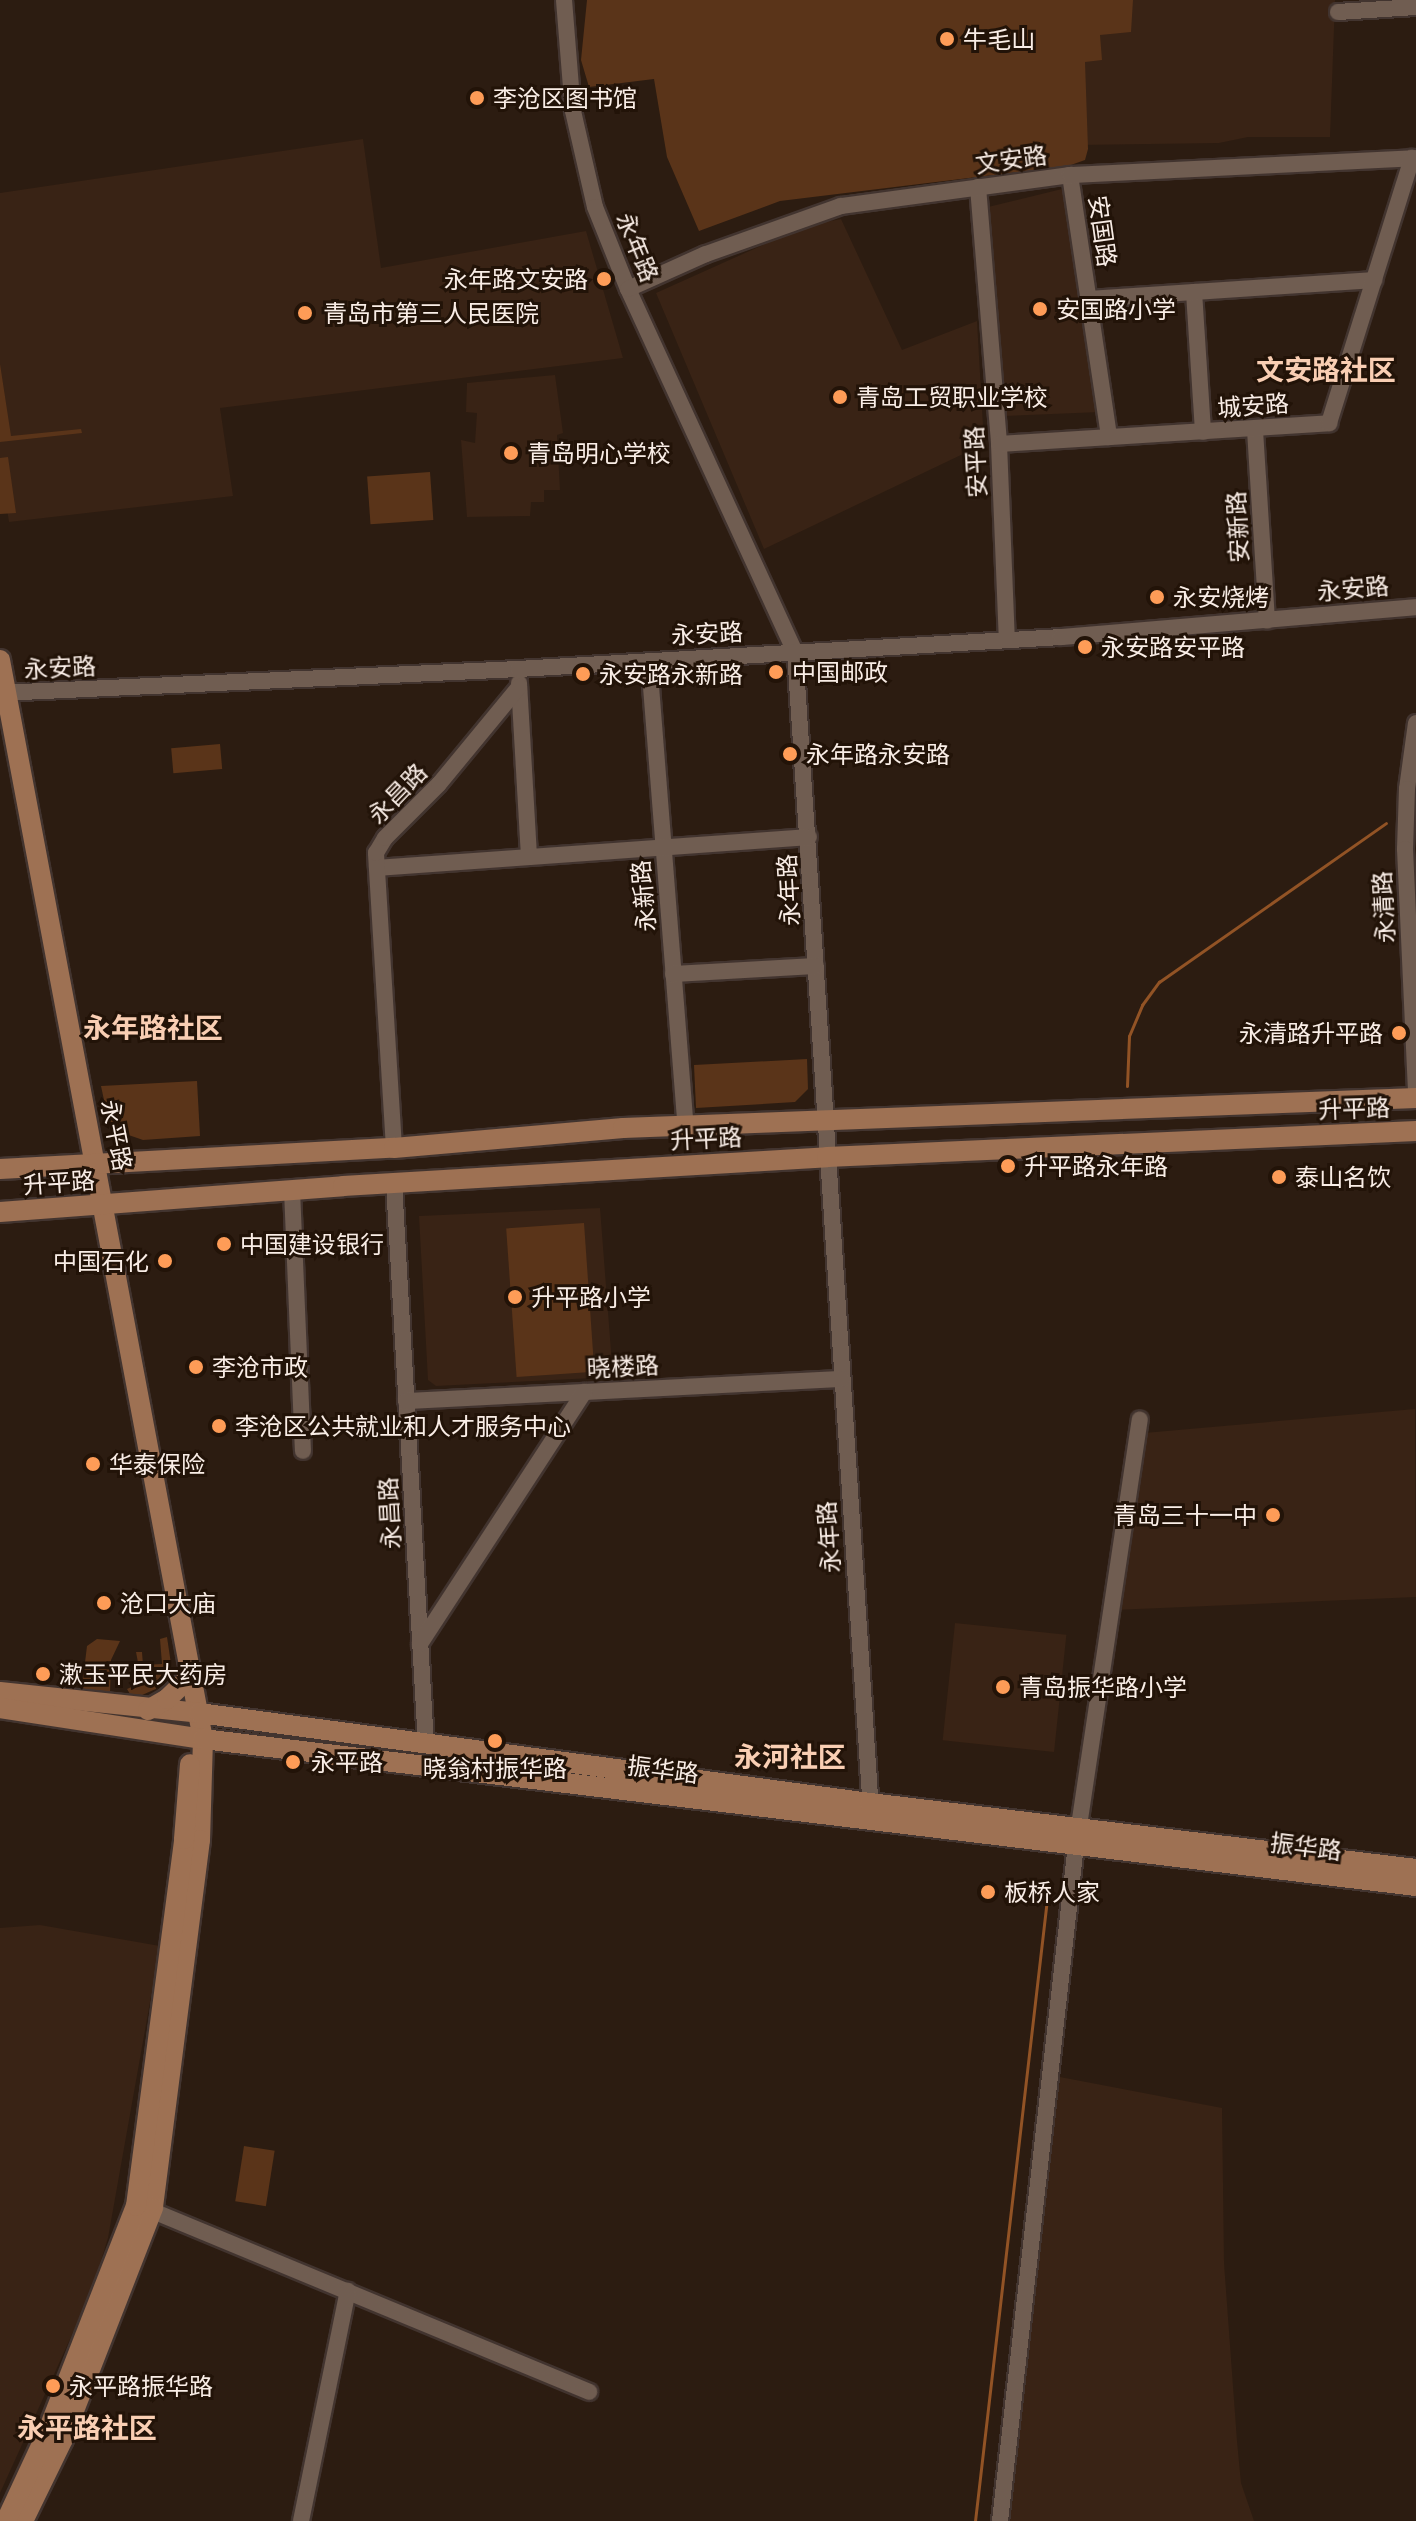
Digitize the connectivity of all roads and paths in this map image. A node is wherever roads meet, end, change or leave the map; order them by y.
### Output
1 (564, 0) edge
2 (1416, 7) edge
3 (1338, 12) dead end
4 (1414, 158) edge
5 (1070, 175) junction
6 (978, 187) junction
7 (1374, 280) junction
8 (628, 289) junction
9 (1194, 292) junction
10 (1089, 299) junction
11 (1255, 430) junction
12 (1203, 432) junction
13 (1109, 437) junction
14 (999, 444) junction
15 (1416, 607) edge
16 (1267, 621) junction
17 (1007, 639) junction
18 (795, 652) junction
19 (0, 660) edge
20 (649, 661) junction
21 (518, 669) junction
22 (519, 687) junction
23 (2, 693) edge
24 (1416, 723) edge
25 (809, 837) junction
26 (663, 848) junction
27 (529, 857) junction
28 (377, 868) junction
29 (816, 966) junction
30 (673, 974) junction
31 (1416, 1090) edge
32 (1416, 1098) edge
33 (826, 1118) junction
34 (686, 1128) junction
35 (1416, 1131) edge
36 (394, 1148) junction
37 (827, 1157) junction
38 (97, 1164) junction
39 (0, 1169) edge
40 (394, 1183) junction
41 (292, 1190) junction
42 (103, 1205) junction
43 (0, 1212) edge
44 (841, 1379) junction
45 (584, 1392) junction
46 (406, 1401) junction
47 (1140, 1420) dead end
48 (303, 1451) dead end
49 (420, 1644) junction
50 (192, 1675) junction
51 (0, 1692) edge
52 (0, 1708) edge
53 (148, 1710) junction
54 (199, 1713) junction
55 (197, 1739) junction
56 (426, 1745) junction
57 (871, 1813) junction
58 (1077, 1836) junction
59 (1416, 1869) edge
60 (1416, 1886) edge
61 (144, 2207) junction
62 (348, 2291) junction
63 (589, 2392) dead end
64 (6, 2521) edge
65 (23, 2521) edge
66 (301, 2521) edge
67 (1000, 2521) edge

1 - 8 street, 永年路
2 - 3 street
4 - 5 street, 文安路
4 - 7 street, 城安路
5 - 6 street, 文安路
5 - 10 street, 安国路
6 - 8 street, 文安路
6 - 14 street, 安平路
7 - 9 street
7 - 11 street, 城安路
8 - 18 street, 永年路
9 - 10 street
9 - 12 street
10 - 13 street, 安国路
11 - 12 street, 城安路
11 - 16 street, 安新路
12 - 13 street, 城安路
13 - 14 street, 城安路
14 - 17 street, 安平路
15 - 16 street, 永安路
16 - 17 street, 永安路
17 - 18 street, 永安路
18 - 20 street, 永安路
18 - 25 street, 永年路
19 - 23 main road, 永平路
20 - 21 street, 永安路
20 - 26 street, 永新路
21 - 22 street
21 - 23 street, 永安路
22 - 27 street
22 - 28 street, 永昌路
23 - 38 main road, 永平路
24 - 31 street, 永清路
25 - 26 street
25 - 29 street, 永年路
26 - 27 street
26 - 30 street, 永新路
27 - 28 street
28 - 36 street, 永昌路
29 - 30 street
29 - 33 street, 永年路
30 - 34 street, 永新路
32 - 33 main road, 升平路
33 - 34 main road, 升平路
33 - 37 street, 永年路
34 - 36 main road, 升平路
35 - 37 main road, 升平路
36 - 38 main road, 升平路
37 - 40 main road, 升平路
37 - 44 street, 永年路
38 - 39 main road, 升平路
38 - 42 main road, 永平路
40 - 41 main road, 升平路
40 - 46 street, 永昌路
41 - 42 main road, 升平路
41 - 48 street
42 - 43 main road, 升平路
42 - 50 main road, 永平路
44 - 45 street, 晓楼路
44 - 57 street, 永年路
45 - 46 street, 晓楼路
45 - 49 street
46 - 49 street, 永昌路
47 - 58 street
49 - 56 street, 永昌路
50 - 53 main road
50 - 54 main road, 永平路
51 - 53 main road, 振华路
52 - 55 main road, 振华路
53 - 54 main road, 振华路
54 - 55 main road, 永平路
54 - 56 main road, 振华路
55 - 57 main road, 振华路
55 - 61 main road, 永平路
56 - 57 main road, 振华路
57 - 58 main road, 振华路
58 - 59 main road, 振华路
58 - 60 main road, 振华路
58 - 67 street
61 - 62 street
61 - 64 main road, 永平路
61 - 65 main road, 永平路
62 - 63 street
62 - 66 street

